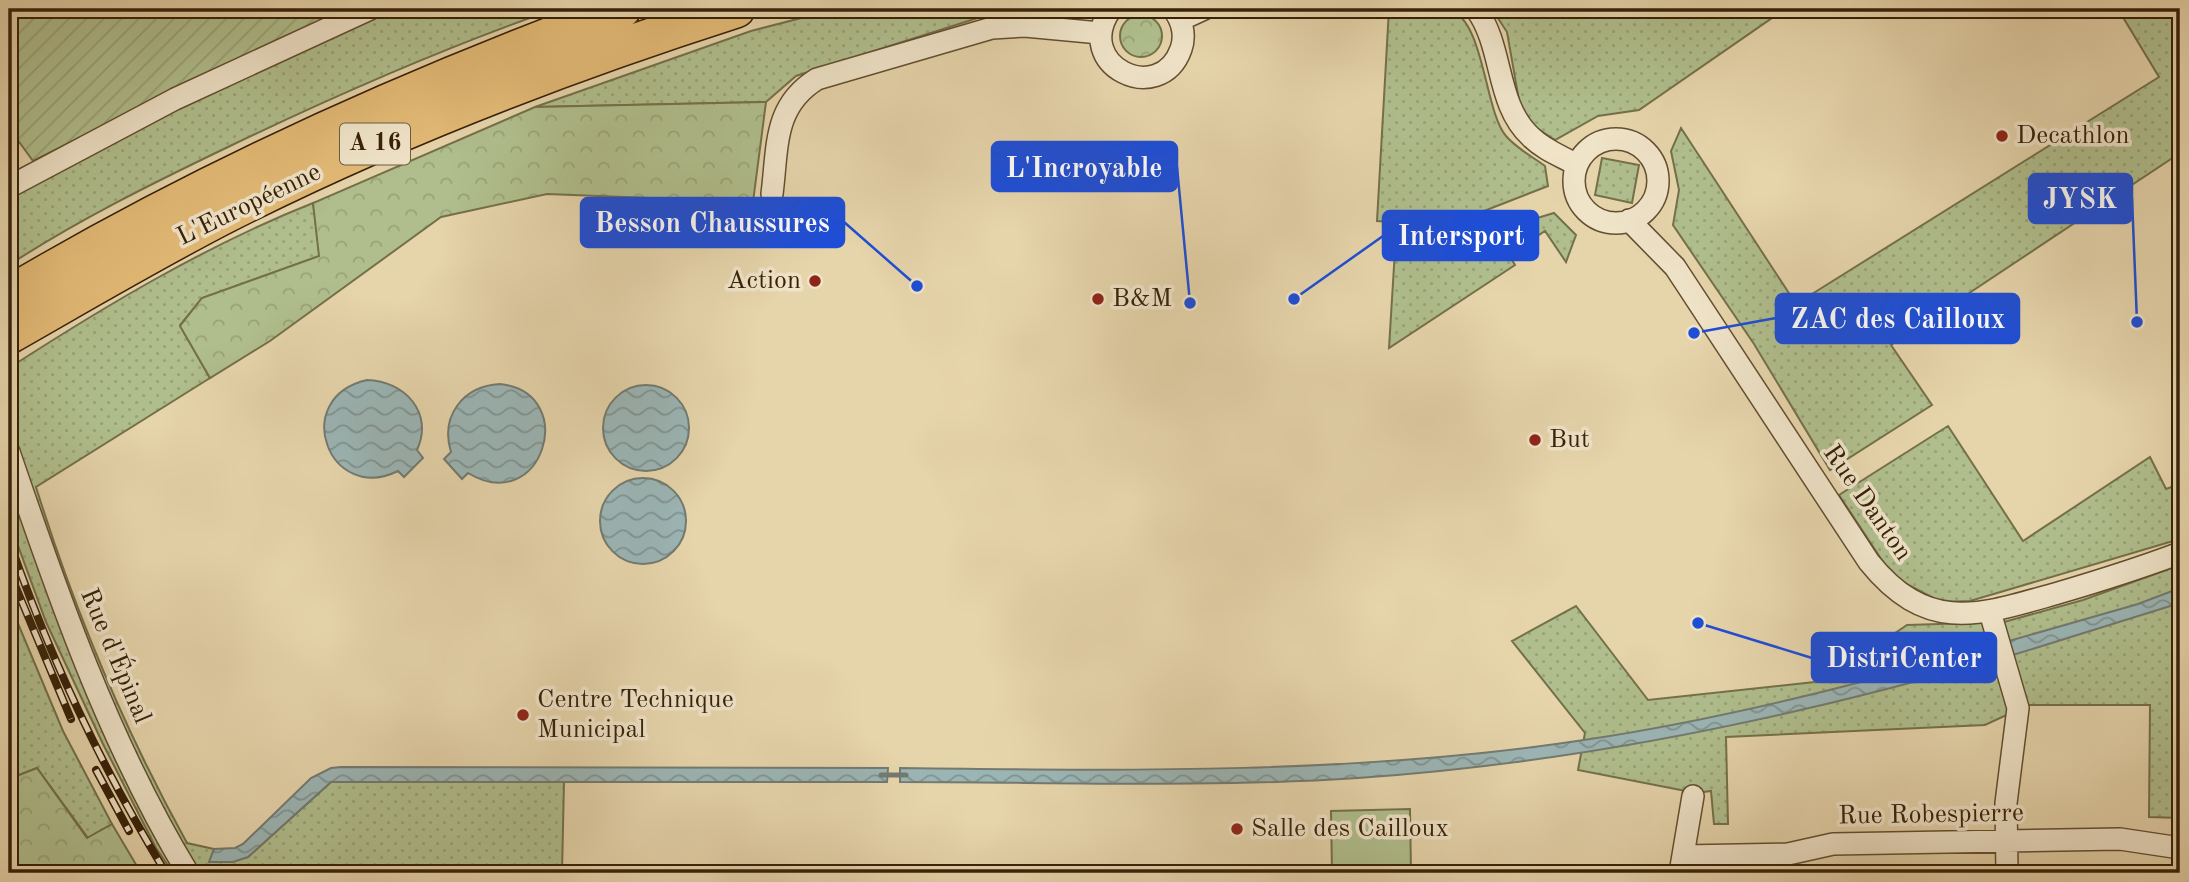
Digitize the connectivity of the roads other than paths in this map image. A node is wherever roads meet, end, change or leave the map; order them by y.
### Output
1 (370, 9) edge
2 (622, 9) edge
3 (736, 9) edge
4 (1111, 9) edge
5 (1204, 9) edge
6 (1476, 9) edge
7 (1176, 15) edge
8 (1100, 33) junction
9 (1577, 165) junction
10 (9, 187) edge
11 (772, 194) dead end
12 (1651, 203) junction
13 (1629, 220) junction
14 (1675, 268) junction
15 (22, 307) edge
16 (9, 452) edge
17 (2180, 553) edge
18 (1990, 612) junction
19 (1693, 796) dead end
20 (2007, 842) junction
21 (2180, 848) edge
22 (1682, 864) edge
23 (188, 873) edge
24 (2007, 873) edge

1 - 10 street
2 - 15 highway, L'Européenne / A 16
3 - 15 highway, L'Européenne / A 16
4 - 8 street
5 - 7 street
6 - 9 street
7 - 8 street
8 - 11 street
9 - 12 street
9 - 13 street
12 - 13 street
12 - 14 street, Rue Danton
13 - 14 street, Rue Danton
14 - 18 street, Rue Danton
16 - 23 street, Rue d'Épinal
17 - 18 street, Rue Danton
18 - 20 street
19 - 22 street, Rue Robespierre
20 - 21 street, Rue Robespierre
20 - 22 street, Rue Robespierre
20 - 24 street

